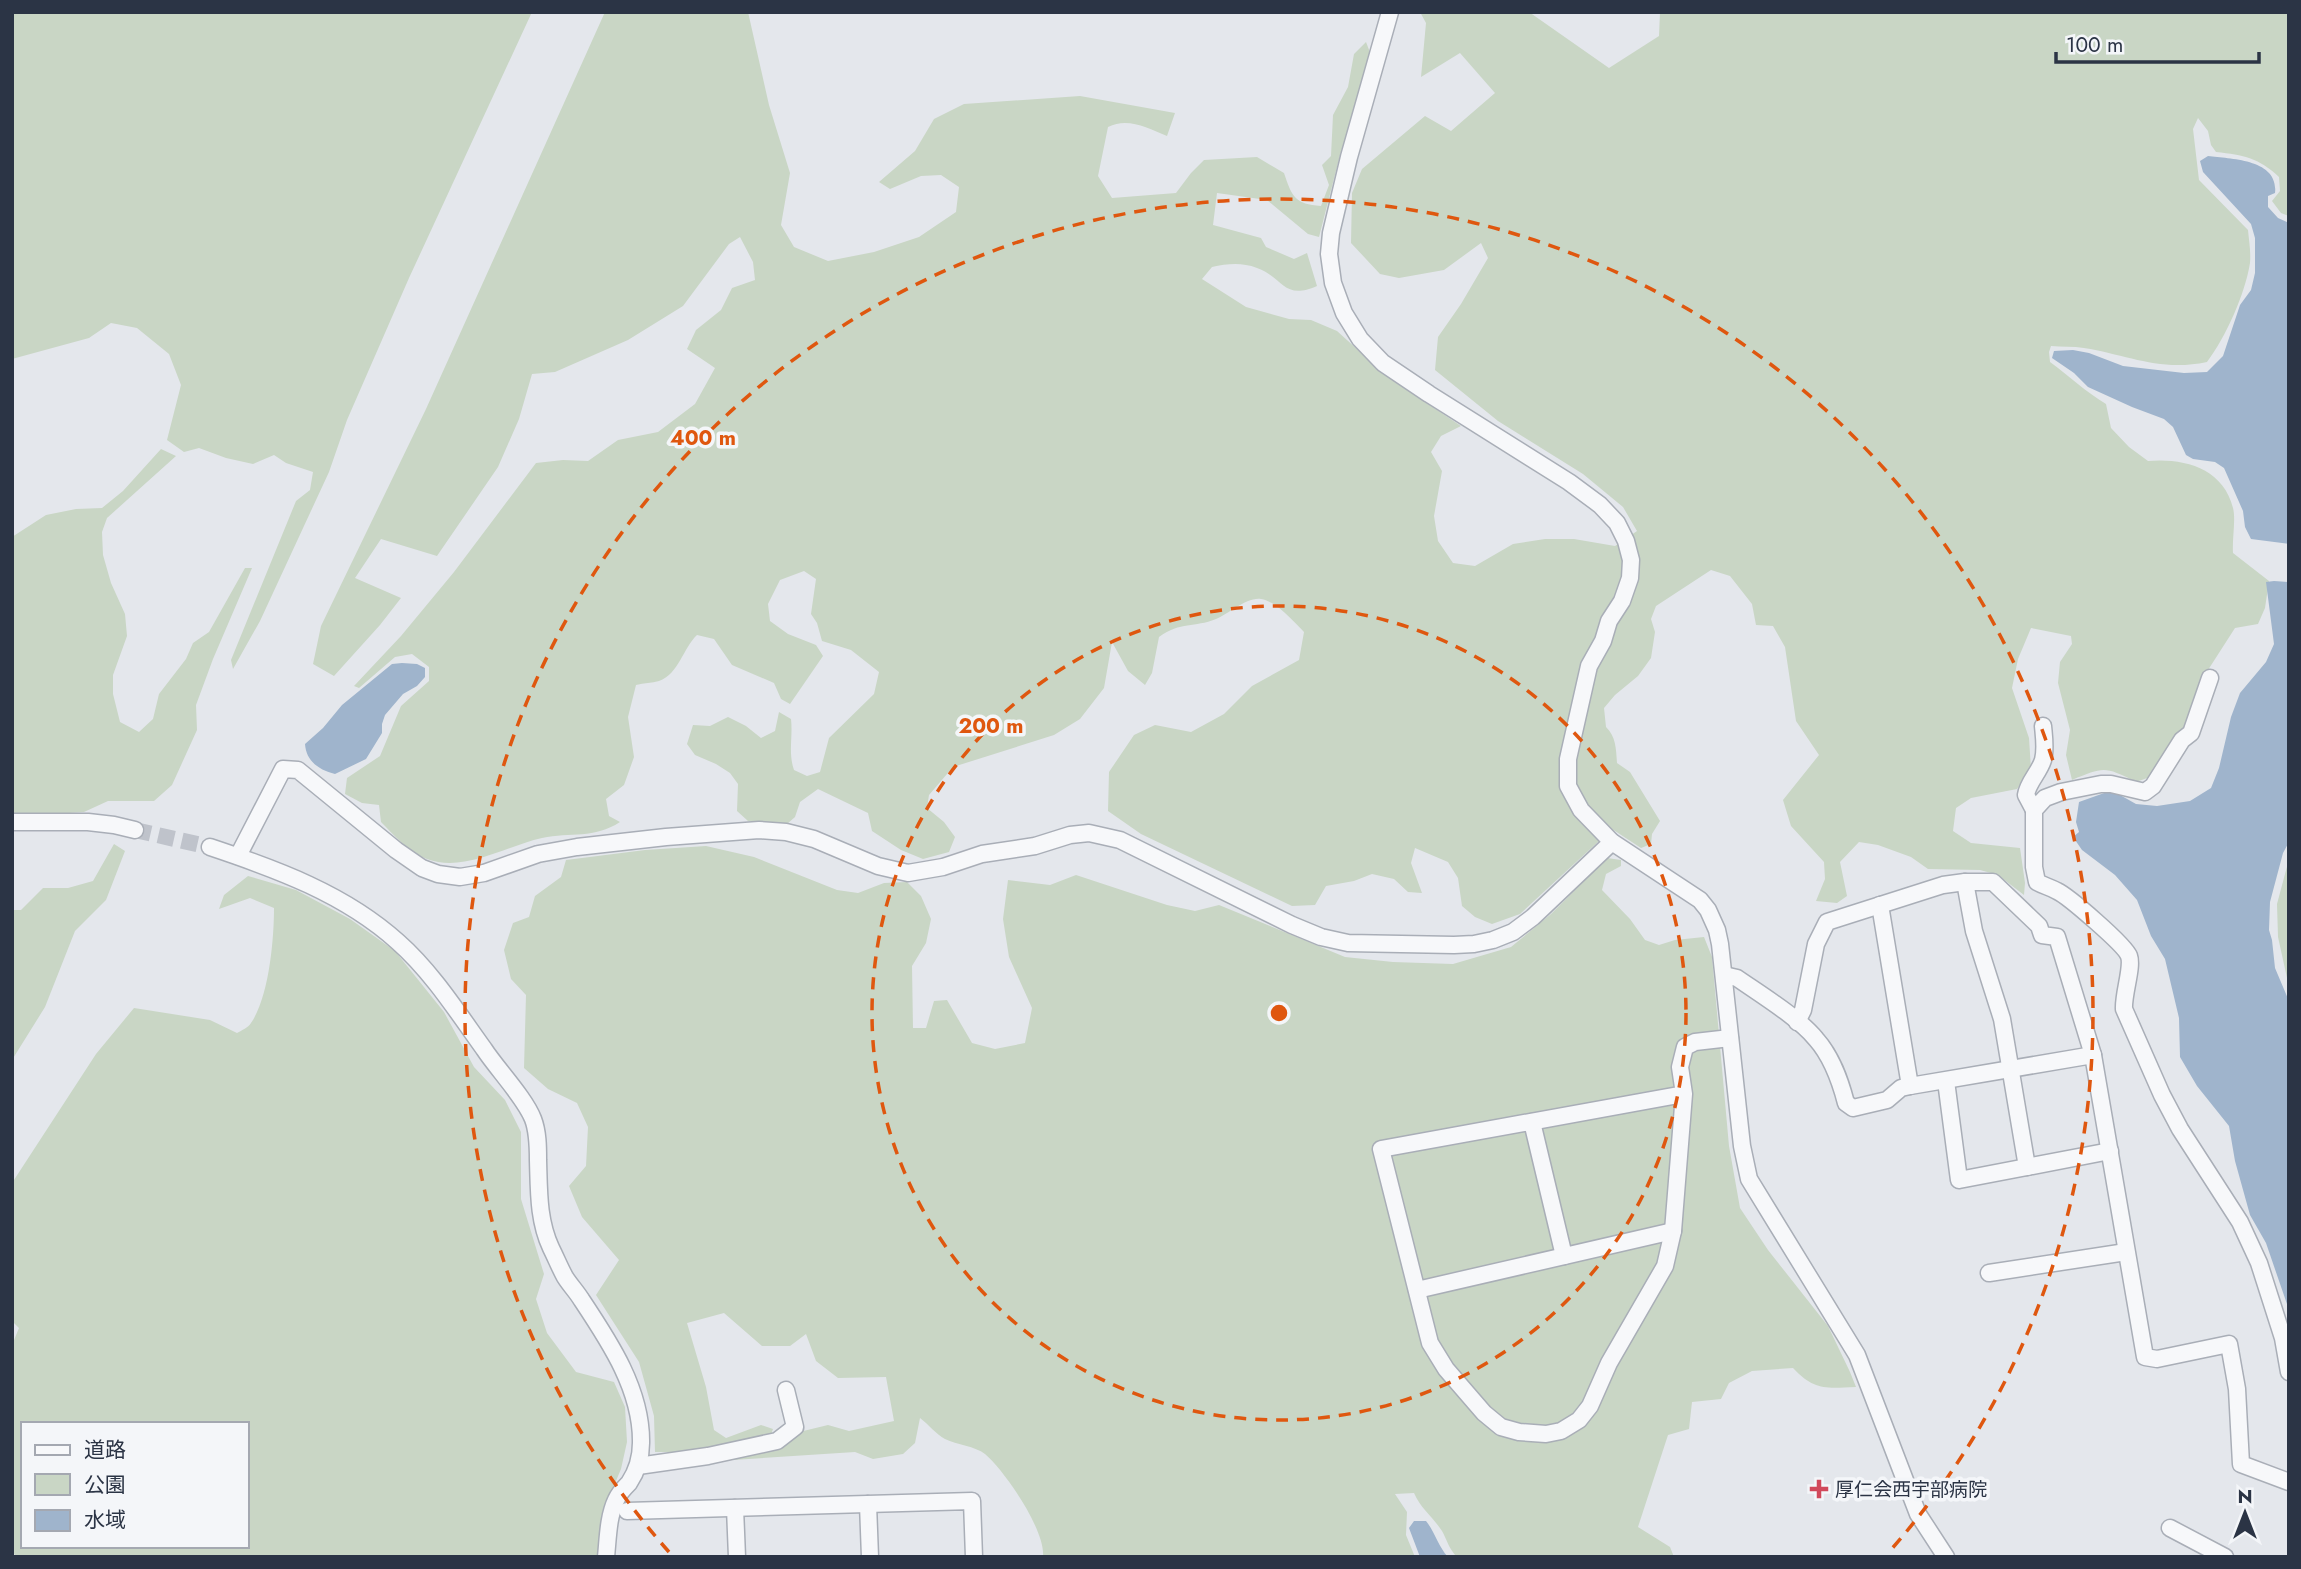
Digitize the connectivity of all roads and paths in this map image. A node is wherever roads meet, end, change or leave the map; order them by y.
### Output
1 (1390, 12) edge
2 (2210, 678) dead end
3 (2043, 726) dead end
4 (2034, 810) junction
5 (12, 822) edge
6 (135, 830) tunnel mouth
7 (1612, 842) junction
8 (210, 847) tunnel mouth
9 (237, 856) junction
10 (1965, 882) junction
11 (1880, 905) junction
12 (1724, 975) junction
13 (1797, 1023) junction
14 (1730, 1038) junction
15 (2093, 1055) junction
16 (2011, 1070) junction
17 (1947, 1081) junction
18 (1910, 1086) junction
19 (1684, 1094) junction
20 (1532, 1122) junction
21 (2110, 1151) junction
22 (2027, 1167) junction
23 (1673, 1231) junction
24 (2126, 1252) junction
25 (1564, 1256) junction
26 (1989, 1273) dead end
27 (1417, 1290) junction
28 (2289, 1373) edge
29 (786, 1390) dead end
30 (638, 1465) junction
31 (2289, 1482) edge
32 (868, 1504) junction
33 (735, 1508) junction
34 (627, 1511) dead end
35 (2170, 1528) dead end
36 (606, 1557) edge
37 (737, 1557) edge
38 (870, 1557) edge
39 (974, 1557) edge
40 (1946, 1557) edge
41 (2225, 1557) edge

1 - 7 street
2 - 4 street
3 - 4 street
4 - 28 street
5 - 6 street
7 - 9 street
7 - 12 street
8 - 9 street
9 - 30 street
10 - 11 street
10 - 15 street
10 - 16 street
11 - 13 street
11 - 18 street
12 - 13 street
12 - 14 street
13 - 18 street
14 - 19 street
14 - 40 street
15 - 16 street
15 - 21 street
16 - 17 street
16 - 22 street
17 - 18 street
17 - 22 street
19 - 20 street
19 - 23 street
20 - 25 street
20 - 27 street
21 - 22 street
21 - 24 street
23 - 25 street
23 - 27 street
24 - 26 street
24 - 31 street
25 - 27 street
29 - 30 street
30 - 36 street
32 - 33 street
32 - 38 street
32 - 39 street
33 - 34 street
33 - 37 street
35 - 41 street

